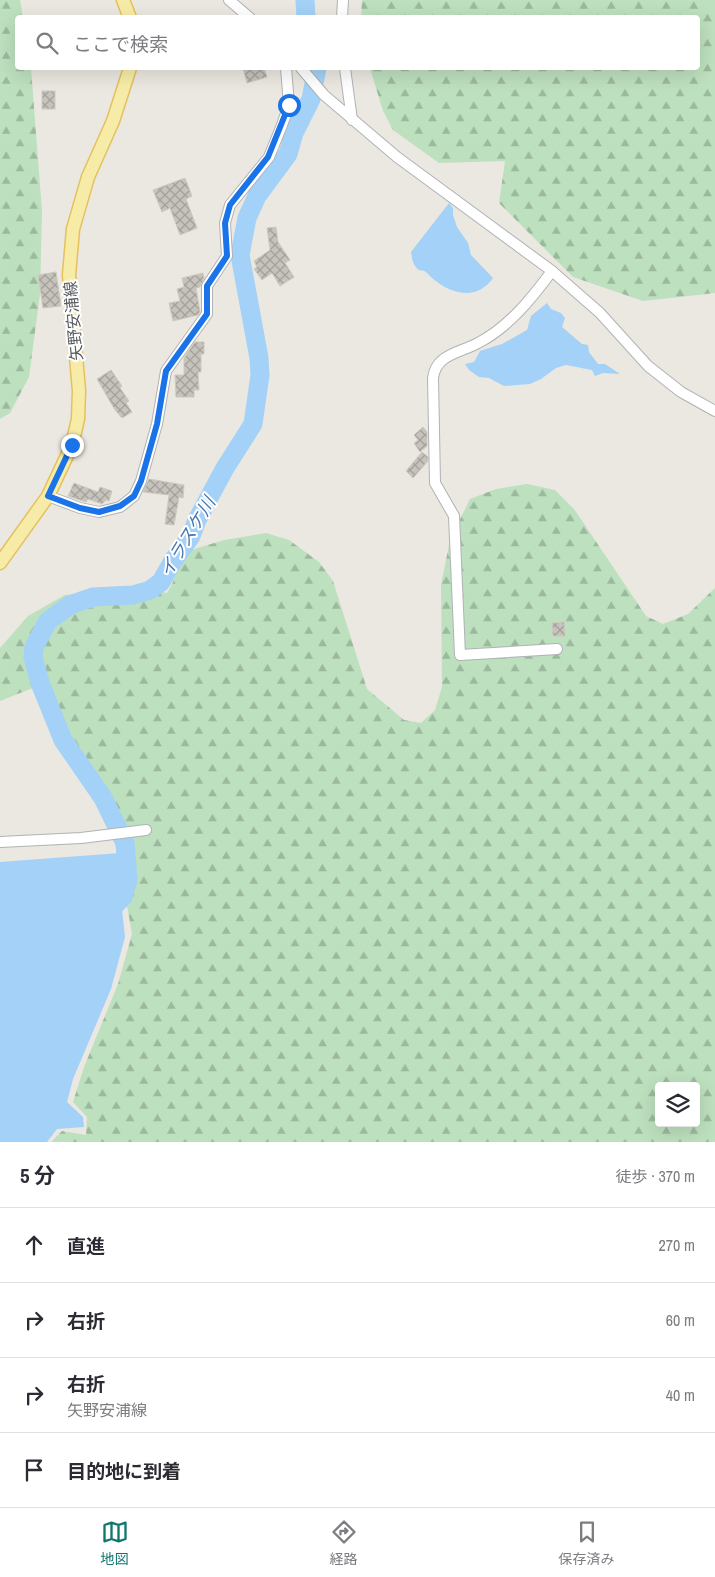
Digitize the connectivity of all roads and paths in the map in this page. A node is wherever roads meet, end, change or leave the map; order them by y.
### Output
1 (123, 0) edge
2 (229, 0) edge
3 (343, 0) edge
4 (129, 15) edge
5 (246, 15) edge
6 (342, 15) edge
7 (129, 70) edge
8 (286, 70) edge
9 (303, 70) edge
10 (345, 70) edge
11 (352, 120) junction
12 (552, 271) junction
13 (715, 411) edge
14 (48, 496) junction
15 (0, 563) edge
16 (557, 649) dead end
17 (146, 830) dead end
18 (0, 842) edge

1 - 4 main road
2 - 5 street
3 - 6 street
7 - 14 main road, 矢野安浦線
8 - 14 street
9 - 11 street
10 - 11 street
11 - 12 street
12 - 13 street
12 - 16 street
14 - 15 main road, 矢野安浦線
17 - 18 street

